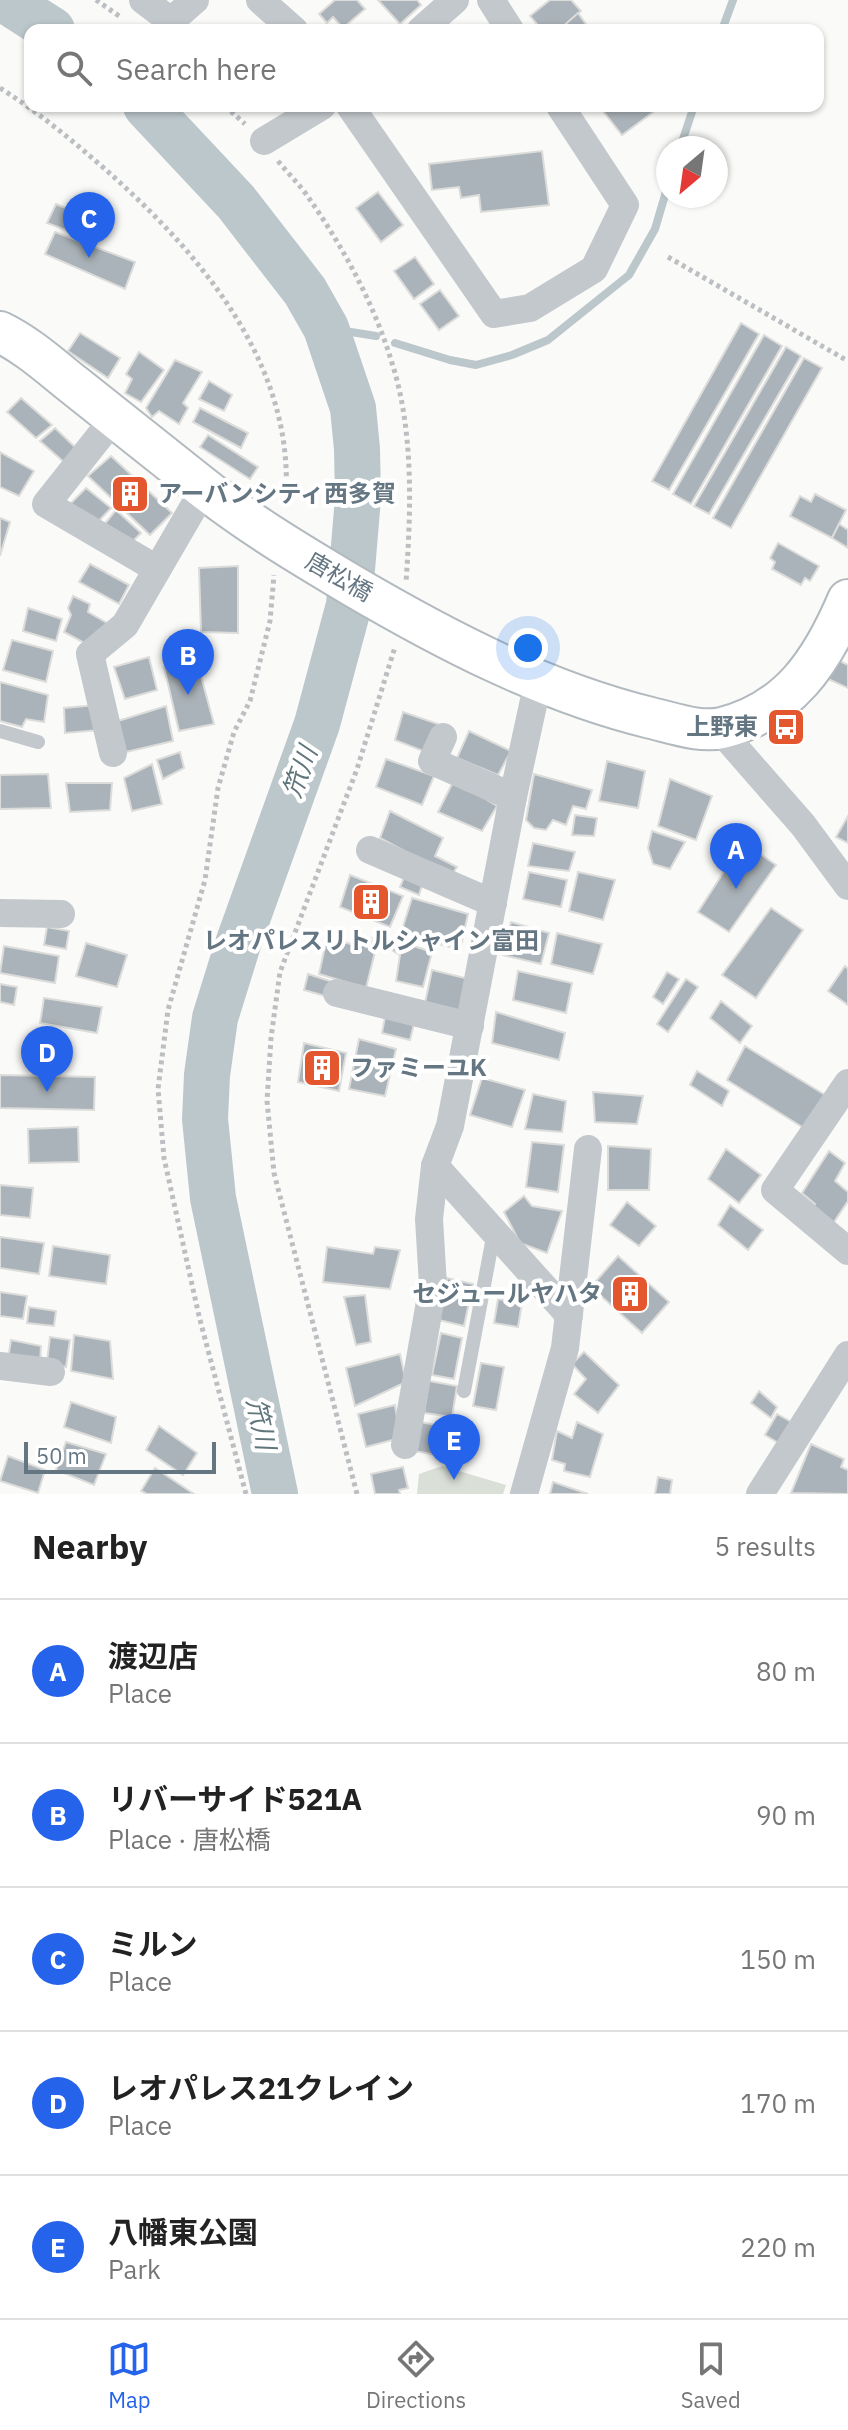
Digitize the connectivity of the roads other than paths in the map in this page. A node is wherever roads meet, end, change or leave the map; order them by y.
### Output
1 (195, 0) edge
2 (260, 0) edge
3 (455, 0) edge
4 (491, 0) edge
5 (136, 12) edge
6 (287, 24) edge
7 (428, 24) edge
8 (506, 24) edge
9 (312, 112) edge
10 (354, 112) edge
11 (564, 112) edge
12 (264, 141) road end
13 (0, 332) edge
14 (115, 417) junction
15 (204, 489) junction
16 (157, 569) junction
17 (848, 600) edge
18 (538, 682) junction
19 (719, 729) junction
20 (0, 731) edge
21 (443, 737) dead end
22 (38, 742) dead end
23 (113, 753) dead end
24 (513, 797) junction
25 (370, 850) dead end
26 (848, 886) edge
27 (493, 903) junction
28 (0, 913) edge
29 (61, 914) dead end
30 (337, 993) dead end
31 (470, 1026) junction
32 (848, 1083) edge
33 (588, 1149) dead end
34 (435, 1166) junction
35 (494, 1232) junction
36 (848, 1251) edge
37 (569, 1315) junction
38 (848, 1355) edge
39 (0, 1366) edge
40 (51, 1372) dead end
41 (464, 1391) dead end
42 (405, 1445) dead end
43 (524, 1494) edge
44 (760, 1494) edge

1 - 5 street
2 - 6 street
3 - 7 street
4 - 8 street
9 - 12 street
10 - 11 street
13 - 14 street, 唐松橋
14 - 15 street, 唐松橋
14 - 16 street
15 - 16 street
15 - 18 street, 唐松橋
16 - 23 street
17 - 19 street
18 - 19 street, 唐松橋
18 - 24 street
19 - 26 street
20 - 22 lane
21 - 24 street
24 - 27 street
25 - 27 street
27 - 31 street
28 - 29 street
30 - 31 street
31 - 34 street
32 - 36 street
33 - 37 street
34 - 35 street
34 - 42 street
35 - 37 street
35 - 41 lane
37 - 43 street
38 - 44 street
39 - 40 street

